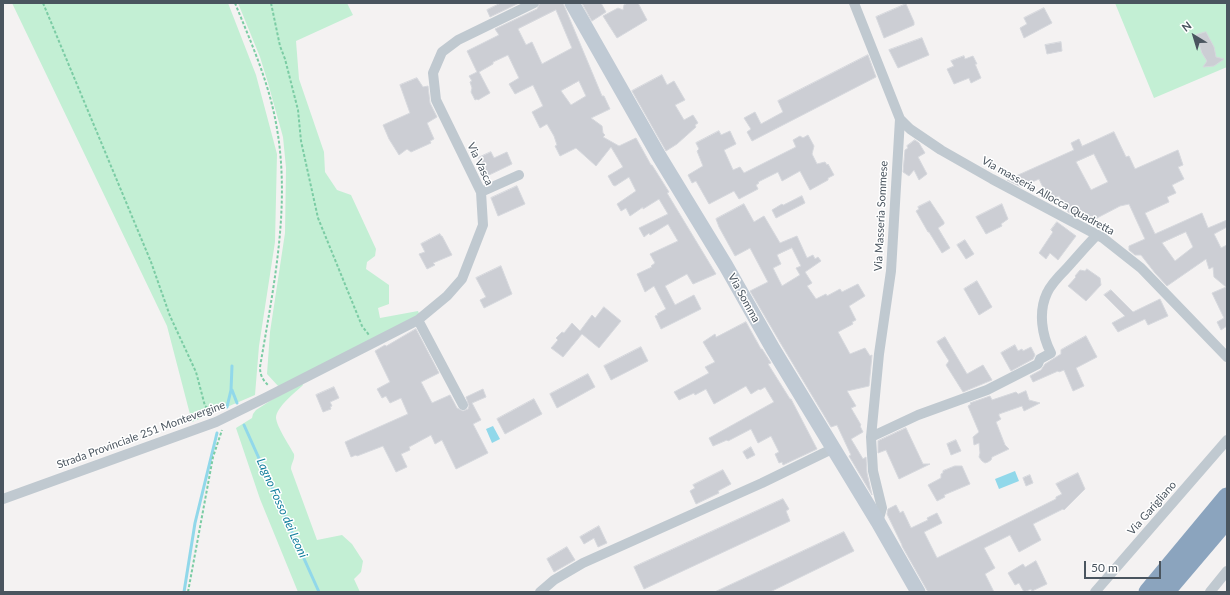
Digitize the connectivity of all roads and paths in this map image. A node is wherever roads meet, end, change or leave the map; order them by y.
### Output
1 (43, 3) edge
2 (235, 3) edge
3 (271, 3) edge
4 (534, 3) edge
5 (572, 3) edge
6 (854, 3) edge
7 (900, 119) junction
8 (518, 175) dead end
9 (481, 192) junction
10 (1097, 235) junction
11 (418, 320) junction
12 (374, 342) junction
13 (1227, 357) edge
14 (328, 366) joint
15 (279, 392) junction
16 (462, 405) dead end
17 (225, 417) junction
18 (871, 437) junction
19 (1227, 440) edge
20 (834, 448) junction
21 (1227, 497) edge
22 (3, 499) edge
23 (1227, 519) edge
24 (878, 522) junction
25 (1227, 571) edge
26 (188, 592) edge
27 (540, 592) edge
28 (918, 592) edge
29 (1094, 592) edge
30 (1148, 592) edge
31 (1166, 592) edge
32 (1210, 592) edge

1 - 17 path
2 - 15 path
3 - 12 path
4 - 9 street, Via Vasca
5 - 20 street, Via Somma
6 - 7 street, Via Masseria Sommese
7 - 10 street, Via masseria Allocca Quadretta
7 - 18 street, Via Masseria Sommese
8 - 9 street
9 - 11 street, Via Vasca
10 - 13 street, Via masseria Allocca Quadretta
10 - 18 street
11 - 12 street, Via Vasca
11 - 16 street
12 - 14 street, Via Vasca
14 - 15 street, Strada Provinciale 251 Montevergine
15 - 17 street, Strada Provinciale 251 Montevergine
17 - 22 street, Strada Provinciale 251 Montevergine
17 - 26 path
18 - 24 street, Via Masseria Sommese
19 - 29 street, Via Garigliano
20 - 24 street, Via Somma
20 - 27 street
21 - 30 highway
23 - 31 highway
24 - 28 street, Via Somma
25 - 32 street

